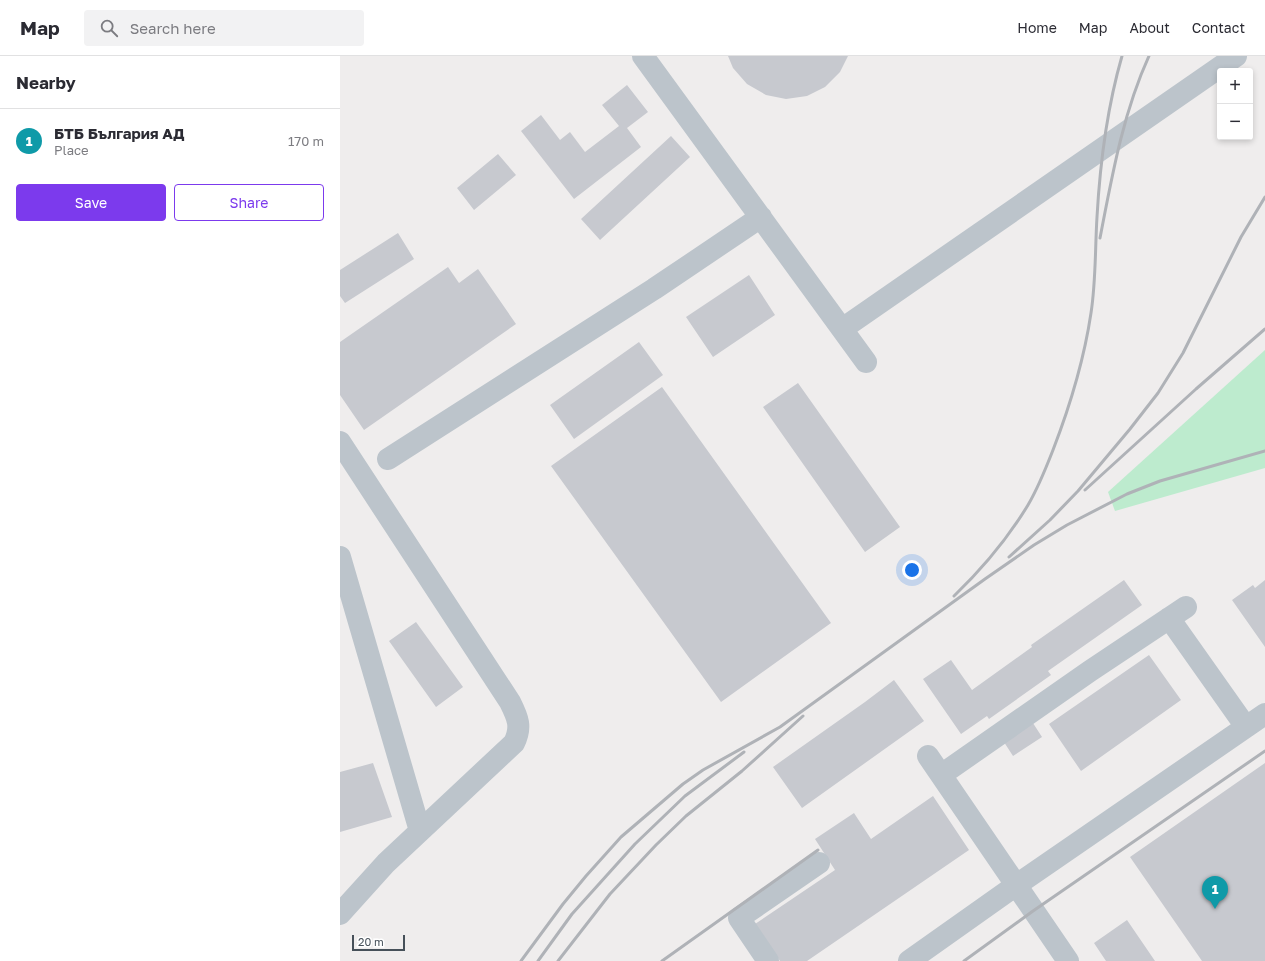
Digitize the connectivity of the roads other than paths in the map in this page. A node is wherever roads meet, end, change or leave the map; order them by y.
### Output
1 (643, 56) edge
2 (1236, 56) edge
3 (761, 217) junction
4 (842, 329) junction
5 (866, 362) dead end
6 (340, 442) edge
7 (388, 459) dead end
8 (340, 557) edge
9 (1265, 714) edge
10 (1246, 727) junction
11 (928, 756) dead end
12 (941, 775) junction
13 (420, 830) junction
14 (818, 863) dead end
15 (1015, 886) junction
16 (340, 914) edge
17 (768, 961) edge
18 (909, 961) edge
19 (1068, 961) edge

1 - 3 lane
2 - 4 lane
3 - 4 lane
3 - 7 lane
4 - 5 lane
6 - 13 lane
8 - 13 lane
9 - 10 lane
10 - 12 lane
10 - 15 lane
11 - 12 lane
12 - 15 lane
13 - 16 lane
14 - 17 lane
15 - 18 lane
15 - 19 lane

